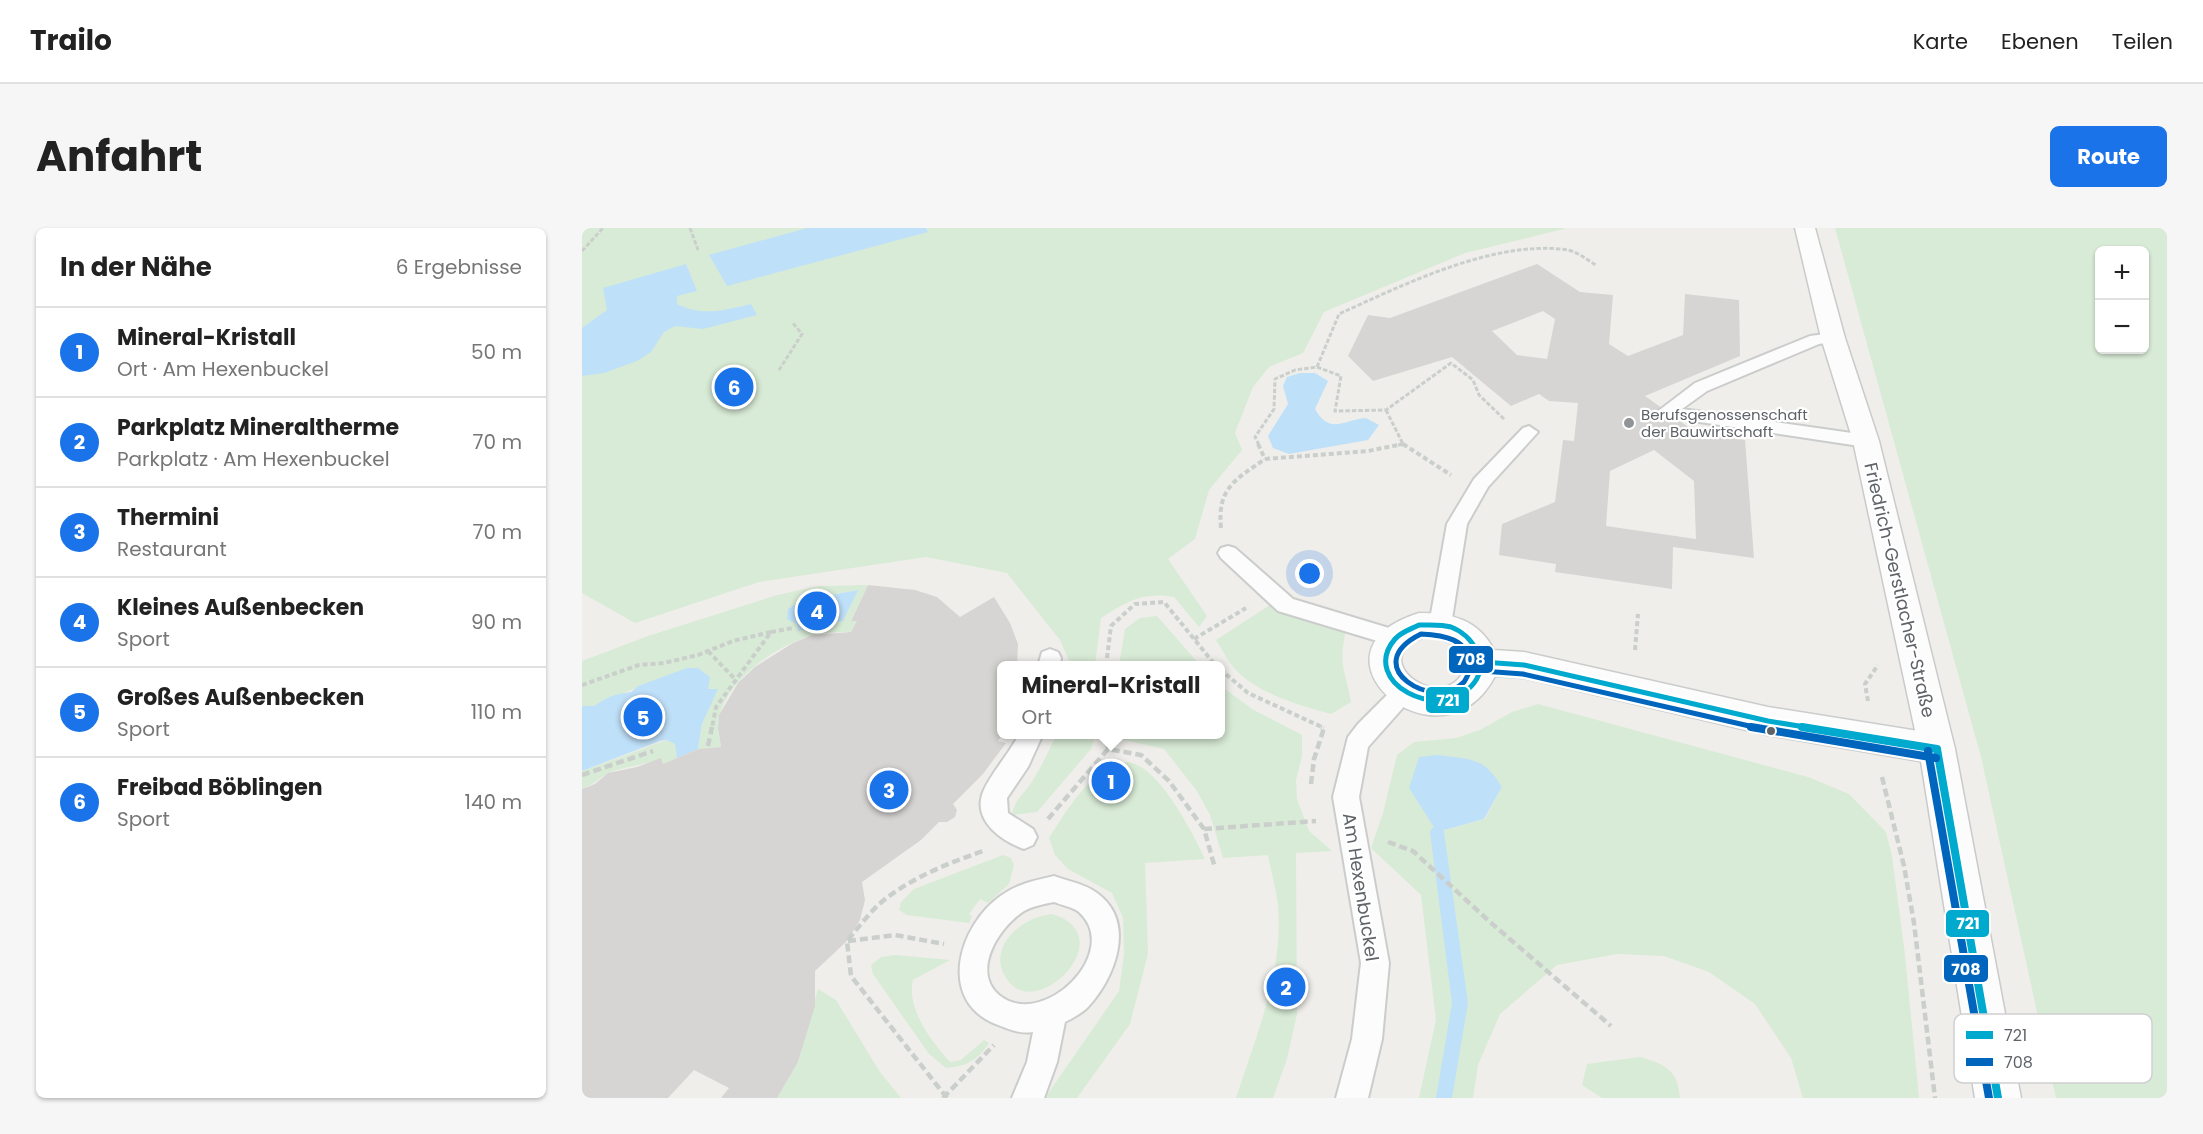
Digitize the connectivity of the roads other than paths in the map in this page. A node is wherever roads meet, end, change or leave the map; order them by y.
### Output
1 (1801, 229) edge
2 (1833, 338) junction
3 (1529, 432) road end
4 (1866, 441) junction
5 (1228, 554) road end
6 (1440, 625) junction
7 (1394, 638) junction
8 (1483, 662) junction
9 (1404, 693) junction
10 (1029, 739) edge
11 (1937, 749) junction
12 (1024, 837) road end
13 (1052, 1014) junction
14 (1983, 1014) edge
15 (1995, 1083) edge
16 (1028, 1098) edge
17 (1352, 1098) edge
18 (1998, 1098) edge

1 - 2 street, Friedrich-Gerstlacher-Straße
2 - 4 street, Friedrich-Gerstlacher-Straße
2 - 4 lane
3 - 6 lane
4 - 11 street, Friedrich-Gerstlacher-Straße
5 - 7 lane
6 - 7 street
6 - 8 street
7 - 9 street
8 - 9 street
8 - 11 street
9 - 17 lane, Am Hexenbuckel
10 - 12 lane
11 - 14 street, Friedrich-Gerstlacher-Straße
13 - 13 lane
13 - 16 lane
15 - 18 street, Friedrich-Gerstlacher-Straße

